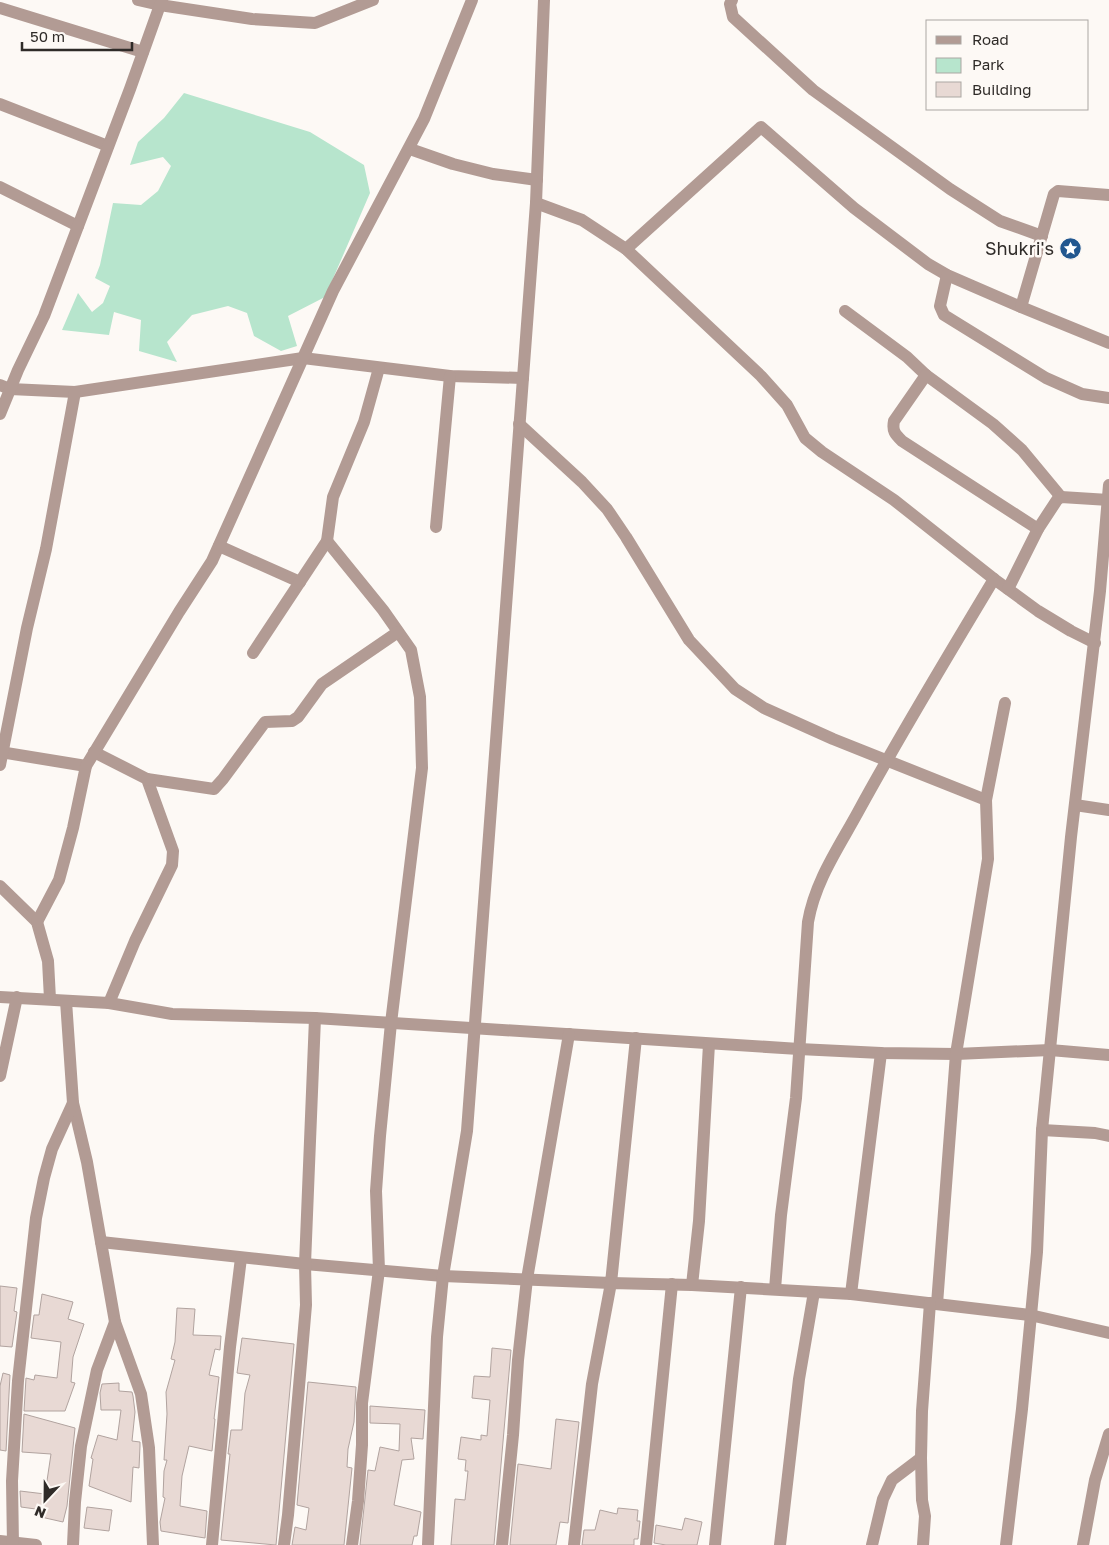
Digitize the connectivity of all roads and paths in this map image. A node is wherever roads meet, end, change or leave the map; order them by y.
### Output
1 (138, 0) edge
2 (373, 0) edge
3 (472, 0) edge
4 (544, 0) edge
5 (732, 0) edge
6 (161, 2) edge
7 (0, 8) edge
8 (143, 52) junction
9 (0, 104) edge
10 (108, 146) junction
11 (410, 149) junction
12 (537, 180) junction
13 (0, 187) edge
14 (1109, 195) edge
15 (536, 203) junction
16 (78, 226) junction
17 (1042, 236) junction
18 (626, 249) junction
19 (947, 275) junction
20 (1021, 307) junction
21 (845, 311) dead end
22 (1109, 343) edge
23 (303, 358) junction
24 (379, 368) junction
25 (926, 375) junction
26 (450, 376) junction
27 (523, 378) junction
28 (5, 387) edge
29 (75, 392) junction
30 (1109, 398) edge
31 (0, 414) edge
32 (519, 424) junction
33 (1109, 485) edge
34 (1061, 497) junction
35 (1108, 500) edge
36 (436, 527) dead end
37 (1038, 529) junction
38 (327, 541) junction
39 (220, 546) junction
40 (994, 579) junction
41 (300, 582) junction
42 (1008, 590) junction
43 (398, 632) junction
44 (1095, 643) junction
45 (253, 654) dead end
46 (1005, 703) dead end
47 (2, 752) edge
48 (94, 752) junction
49 (886, 759) junction
50 (0, 766) edge
51 (86, 766) junction
52 (148, 779) junction
53 (986, 800) junction
54 (1075, 805) junction
55 (1109, 810) edge
56 (0, 886) edge
57 (37, 922) junction
58 (0, 997) edge
59 (17, 998) junction
60 (50, 999) junction
61 (66, 1001) junction
62 (109, 1003) junction
63 (315, 1018) junction
64 (391, 1023) junction
65 (474, 1029) junction
66 (569, 1034) junction
67 (636, 1038) junction
68 (708, 1044) junction
69 (798, 1048) junction
70 (1050, 1050) junction
71 (880, 1053) junction
72 (956, 1054) junction
73 (1109, 1054) edge
74 (0, 1076) edge
75 (73, 1103) junction
76 (1042, 1130) junction
77 (1109, 1136) edge
78 (101, 1242) junction
79 (241, 1258) junction
80 (305, 1264) junction
81 (379, 1270) junction
82 (443, 1276) junction
83 (527, 1278) junction
84 (611, 1283) junction
85 (672, 1284) junction
86 (692, 1284) junction
87 (741, 1287) junction
88 (775, 1290) junction
89 (814, 1292) junction
90 (851, 1294) junction
91 (934, 1304) junction
92 (1030, 1315) junction
93 (115, 1322) junction
94 (1109, 1333) edge
95 (1109, 1434) edge
96 (921, 1458) junction
97 (0, 1541) edge
98 (14, 1544) edge
99 (36, 1545) edge
100 (73, 1545) edge
101 (153, 1545) edge
102 (212, 1545) edge
103 (284, 1545) edge
104 (352, 1545) edge
105 (428, 1545) edge
106 (502, 1545) edge
107 (574, 1545) edge
108 (646, 1545) edge
109 (715, 1545) edge
110 (780, 1545) edge
111 (872, 1545) edge
112 (923, 1545) edge
113 (1006, 1545) edge
114 (1083, 1545) edge

1 - 6 street
2 - 6 street
3 - 11 street
4 - 12 street
5 - 17 street
6 - 8 street
7 - 8 street
8 - 10 street
9 - 10 street
10 - 16 street
11 - 12 street
11 - 23 street
12 - 15 street
13 - 16 street
14 - 17 street
15 - 18 street
15 - 27 street
16 - 28 street
17 - 20 street
18 - 19 street
18 - 40 street
19 - 20 street
19 - 30 street
20 - 22 street
21 - 25 street
23 - 24 street
23 - 29 street
23 - 39 street
24 - 26 street
24 - 38 street
25 - 34 street
25 - 37 street
26 - 27 street
26 - 36 street
27 - 32 street
28 - 29 street
28 - 31 street
29 - 47 street
32 - 49 street
32 - 65 street
33 - 35 street
34 - 35 street
34 - 37 street
35 - 44 street
37 - 42 street
38 - 41 street
38 - 43 street
39 - 41 street
39 - 48 street
40 - 42 street
40 - 49 street
41 - 45 street
42 - 44 street
43 - 52 street
43 - 64 street
44 - 54 street
46 - 53 street
47 - 50 street
47 - 51 street
48 - 51 street
48 - 52 street
49 - 53 street
49 - 69 street
51 - 57 street
52 - 62 street
53 - 72 street
54 - 55 street
54 - 70 street
56 - 57 street
57 - 60 street
58 - 59 street
59 - 60 street
59 - 74 street
60 - 61 street
61 - 62 street
61 - 75 street
62 - 63 street
63 - 64 street
63 - 80 street
64 - 65 street
64 - 81 street
65 - 66 street
65 - 82 street
66 - 67 street
66 - 83 street
67 - 68 street
67 - 84 street
68 - 69 street
68 - 86 street
69 - 71 street
69 - 88 street
70 - 72 street
70 - 73 street
70 - 76 street
71 - 72 street
71 - 90 street
72 - 91 street
75 - 78 street
75 - 98 street
76 - 77 street
76 - 92 street
78 - 79 street
78 - 93 street
79 - 80 street
79 - 102 street
80 - 81 street
80 - 103 street
81 - 82 street
81 - 104 street
82 - 83 street
82 - 105 street
83 - 84 street
83 - 106 street
84 - 85 street
84 - 107 street
85 - 86 street
85 - 108 street
86 - 87 street
87 - 88 street
87 - 109 street
88 - 89 street
89 - 90 street
89 - 110 street
90 - 91 street
91 - 92 street
91 - 96 street
92 - 94 street
92 - 113 street
93 - 100 street
93 - 101 street
95 - 114 street
96 - 111 street
96 - 112 street
97 - 98 street
98 - 99 street

